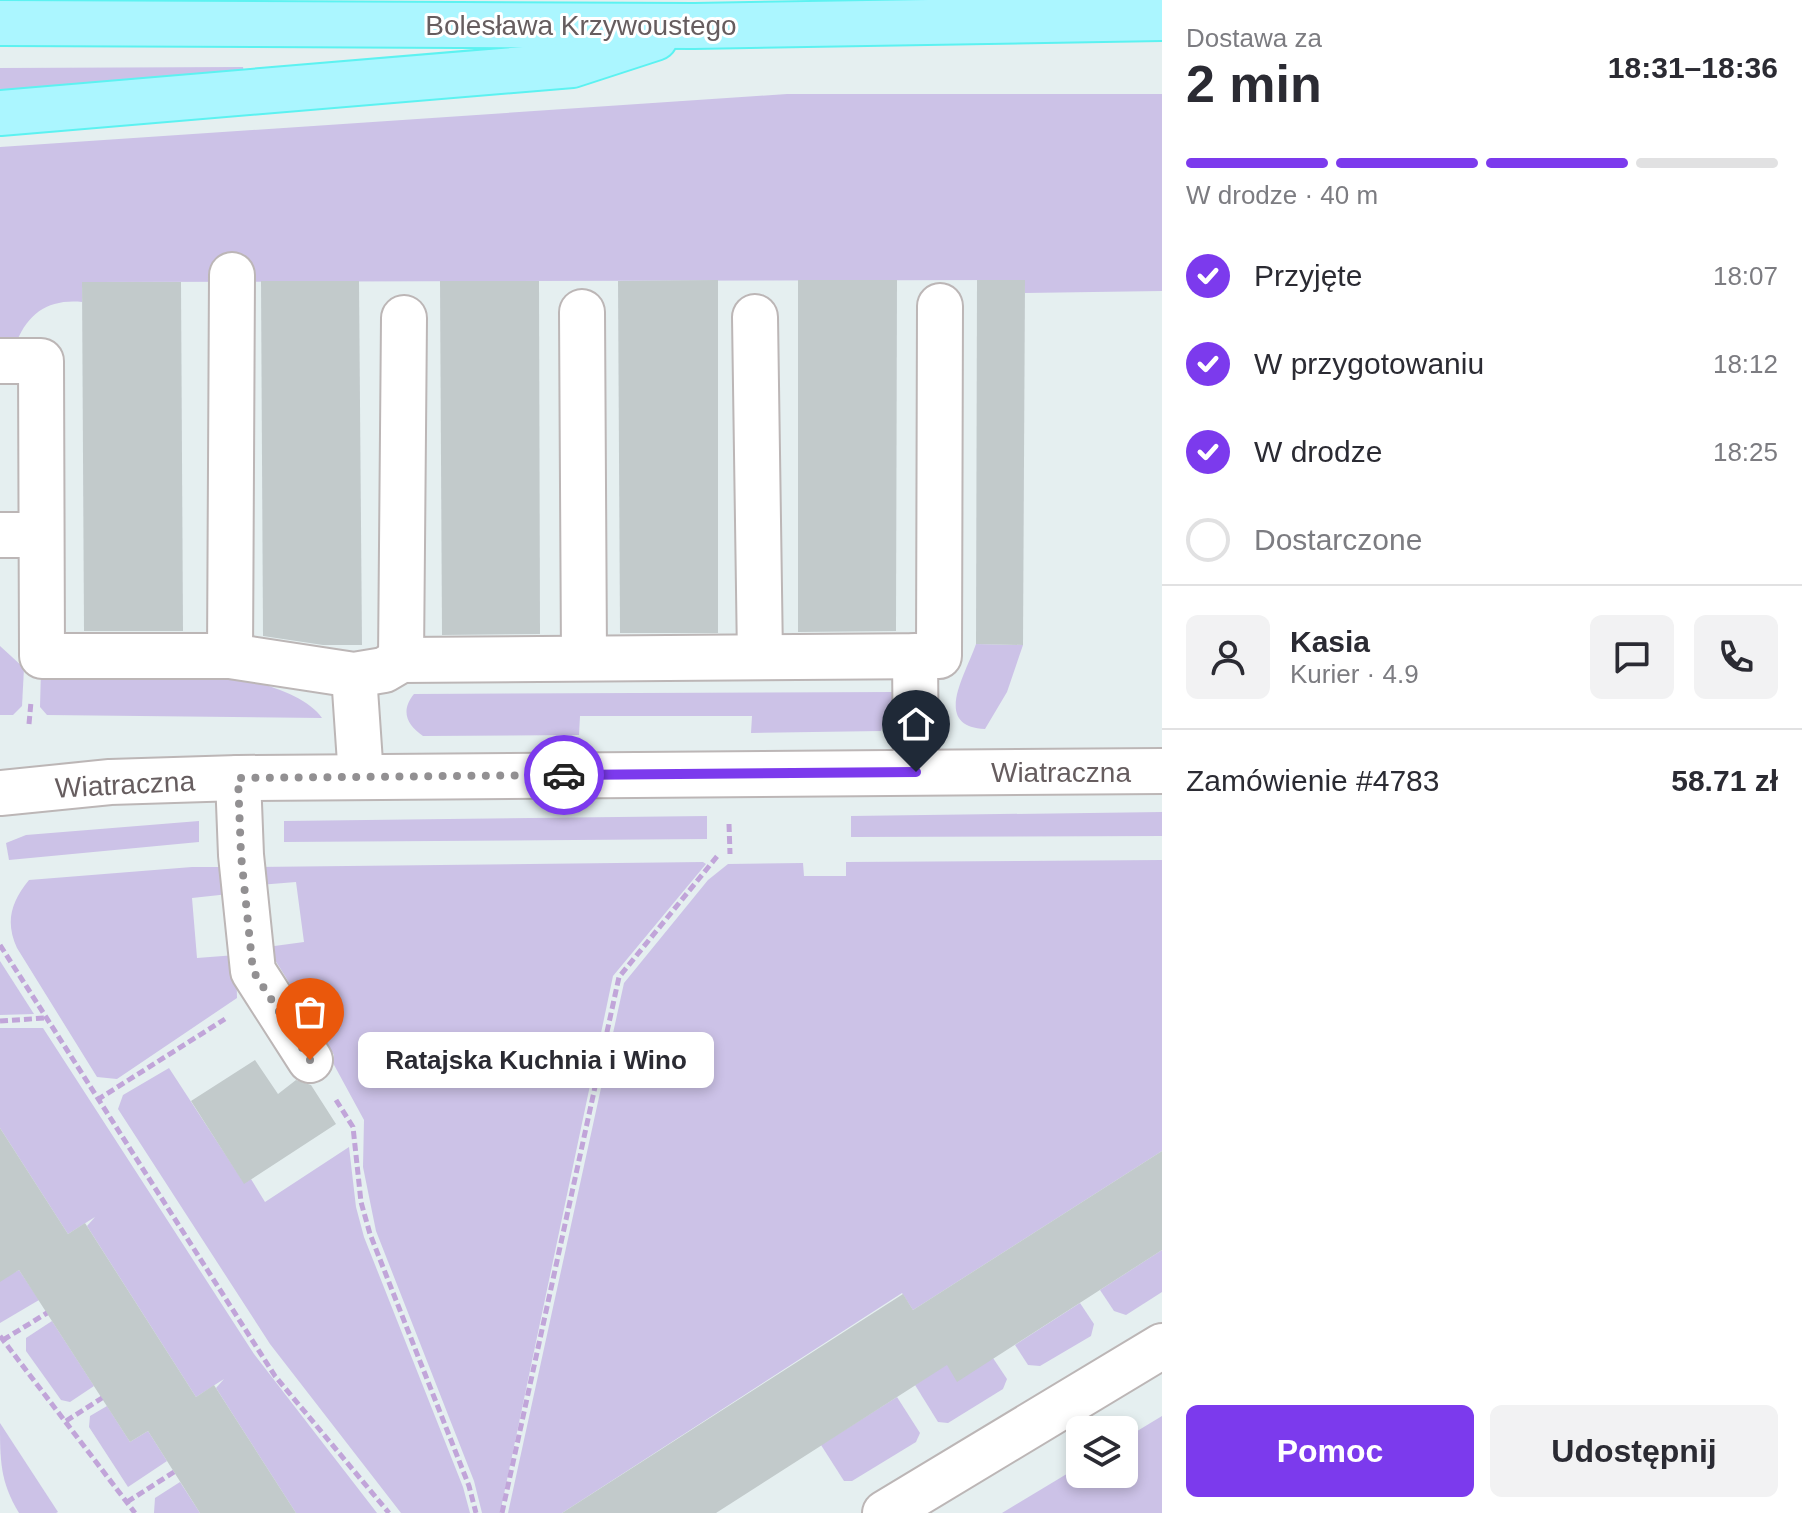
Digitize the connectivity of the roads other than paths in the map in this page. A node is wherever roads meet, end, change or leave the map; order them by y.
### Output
1 (1162, 18) edge
2 (0, 23) edge
3 (694, 26) junction
4 (0, 113) edge
5 (232, 275) dead end
6 (940, 306) dead end
7 (582, 312) dead end
8 (755, 317) dead end
9 (404, 318) dead end
10 (0, 361) edge
11 (21, 535) edge
12 (230, 656) junction
13 (584, 656) junction
14 (915, 656) junction
15 (760, 657) junction
16 (401, 660) junction
17 (354, 675) junction
18 (1162, 771) edge
19 (916, 772) junction
20 (361, 777) junction
21 (238, 778) junction
22 (0, 793) edge
23 (310, 1060) road end
24 (1162, 1346) edge
25 (885, 1513) edge

1 - 3 main road, Bolesława Krzywoustego
2 - 3 main road, Bolesława Krzywoustego
3 - 4 main road
5 - 12 street
6 - 14 street
7 - 13 street
8 - 15 street
9 - 16 street
10 - 11 street
11 - 12 street
12 - 17 street
13 - 15 street
13 - 16 street
14 - 15 street
14 - 19 street
16 - 17 street
17 - 20 street
18 - 19 street, Wiatraczna
19 - 20 street, Wiatraczna
20 - 21 street, Wiatraczna
21 - 22 street, Wiatraczna
21 - 23 street
24 - 25 street

